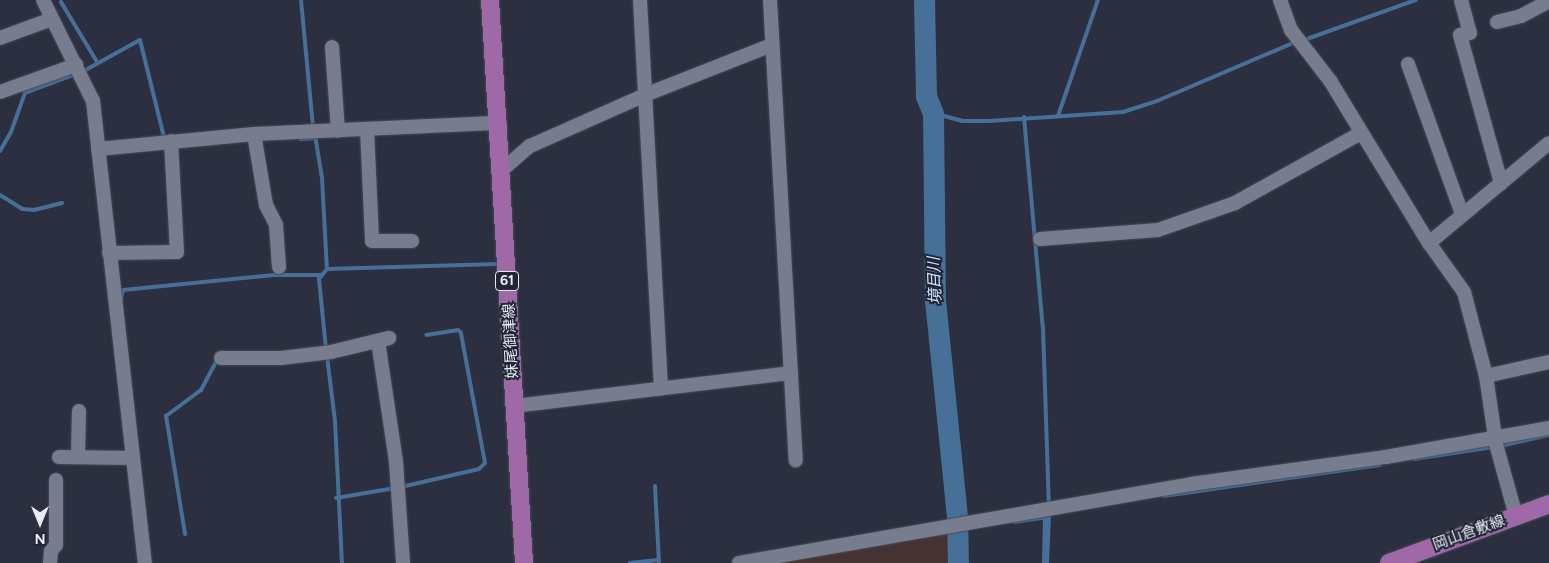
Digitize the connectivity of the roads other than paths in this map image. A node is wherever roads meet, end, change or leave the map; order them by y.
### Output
1 (43, 0) edge
2 (490, 0) edge
3 (640, 0) edge
4 (770, 0) edge
5 (1280, 0) edge
6 (1461, 0) edge
7 (1549, 1) edge
8 (52, 19) junction
9 (1497, 22) dead end
10 (0, 38) edge
11 (772, 45) junction
12 (332, 47) dead end
13 (1408, 64) dead end
14 (79, 70) junction
15 (0, 92) edge
16 (646, 95) junction
17 (500, 123) junction
18 (366, 129) junction
19 (338, 131) junction
20 (1361, 133) junction
21 (255, 138) junction
22 (1549, 143) edge
23 (168, 144) junction
24 (98, 149) junction
25 (502, 170) junction
26 (1501, 183) junction
27 (1462, 214) junction
28 (1040, 239) dead end
29 (412, 241) dead end
30 (1429, 243) junction
31 (109, 253) junction
32 (279, 267) dead end
33 (221, 358) dead end
34 (1549, 362) edge
35 (791, 373) junction
36 (1486, 376) junction
37 (661, 388) junction
38 (514, 406) junction
39 (79, 410) dead end
40 (1549, 428) edge
41 (1496, 444) junction
42 (59, 457) dead end
43 (78, 457) junction
44 (133, 458) junction
45 (796, 460) dead end
46 (56, 480) dead end
47 (1549, 504) edge
48 (1516, 516) junction
49 (1414, 559) edge
50 (50, 563) edge
51 (146, 563) edge
52 (403, 563) edge
53 (524, 563) edge
54 (739, 563) edge
55 (1389, 563) edge

1 - 8 street
2 - 17 main road, 妹尾御津線 / 61
3 - 16 street
4 - 11 street
5 - 20 street
6 - 26 street
7 - 9 street
8 - 10 street
8 - 14 street
11 - 16 street
11 - 35 street
12 - 19 street
13 - 27 street
14 - 15 street
14 - 24 street
16 - 25 street
16 - 37 street
17 - 18 street
17 - 25 main road, 妹尾御津線 / 61
18 - 19 street
18 - 29 street
19 - 21 street
20 - 28 street
20 - 30 street
21 - 23 street
21 - 32 street
22 - 26 street
23 - 24 street
23 - 31 street
24 - 31 street
25 - 38 main road, 妹尾御津線 / 61
26 - 27 street
27 - 30 street
30 - 36 street
31 - 44 street
33 - 52 street
34 - 36 street
35 - 37 street
35 - 45 street
36 - 41 street
37 - 38 street
38 - 53 main road, 妹尾御津線 / 61
39 - 43 street
40 - 41 street
41 - 48 street
41 - 54 street
42 - 43 street
43 - 44 street
44 - 51 street
46 - 50 street
47 - 48 main road, 岡山倉敷線
48 - 49 main road, 岡山倉敷線
49 - 55 main road, 岡山倉敷線

